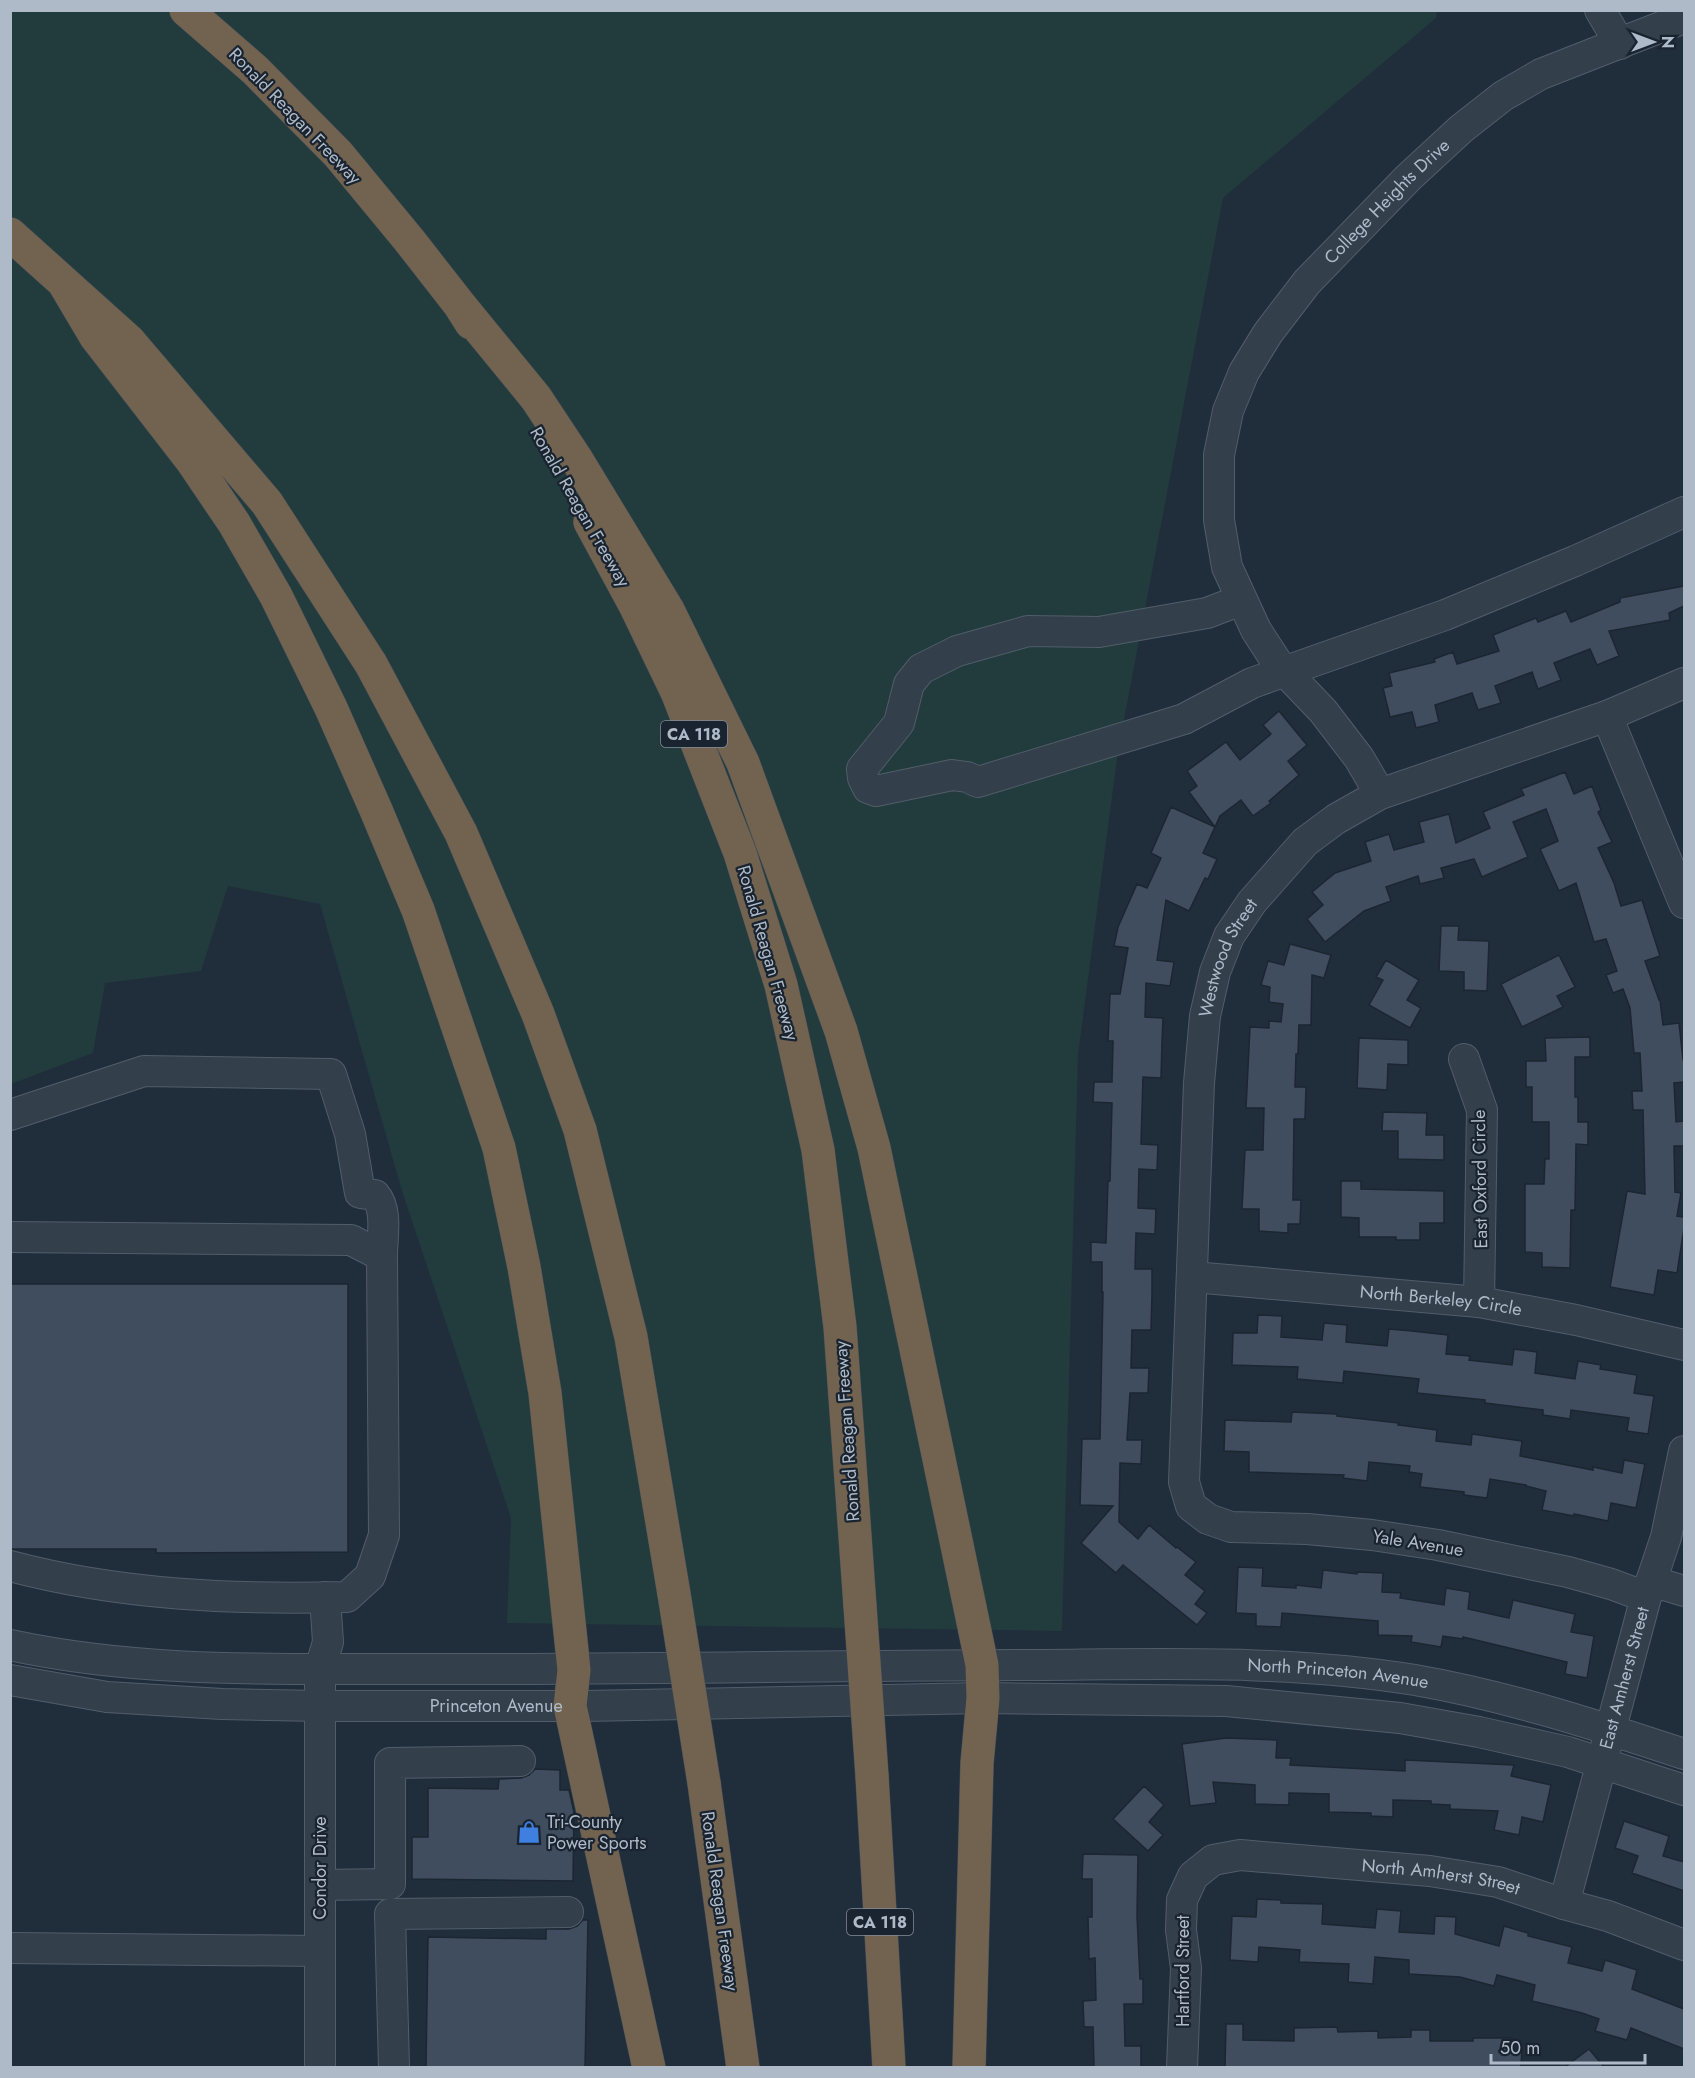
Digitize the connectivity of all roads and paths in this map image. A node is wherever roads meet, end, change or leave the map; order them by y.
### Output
1 (186, 10) edge
2 (1600, 10) edge
3 (1684, 18) edge
4 (1620, 44) junction
5 (10, 234) edge
6 (64, 283) junction
7 (459, 304) junction
8 (1684, 512) edge
9 (1241, 600) junction
10 (1285, 671) junction
11 (1684, 683) edge
12 (1607, 716) junction
13 (1380, 794) junction
14 (1684, 903) edge
15 (1464, 1059) dead end
16 (10, 1115) edge
17 (10, 1237) edge
18 (382, 1256) junction
19 (1193, 1277) junction
20 (1479, 1302) junction
21 (1684, 1345) edge
22 (1684, 1451) edge
23 (1191, 1506) joint
24 (10, 1566) edge
25 (1648, 1589) junction
26 (1684, 1591) edge
27 (325, 1597) junction
28 (10, 1645) edge
29 (982, 1665) junction
30 (320, 1669) junction
31 (574, 1670) junction
32 (10, 1680) edge
33 (983, 1698) junction
34 (320, 1706) junction
35 (570, 1706) junction
36 (1611, 1730) junction
37 (1684, 1754) edge
38 (520, 1761) dead end
39 (1601, 1761) junction
40 (1684, 1790) edge
41 (1193, 1876) joint
42 (390, 1884) junction
43 (320, 1885) junction
44 (1564, 1904) junction
45 (568, 1912) dead end
46 (390, 1914) junction
47 (1684, 1945) edge
48 (10, 1948) edge
49 (320, 1951) junction
50 (320, 2067) edge
51 (394, 2067) edge
52 (649, 2067) edge
53 (743, 2067) edge
54 (889, 2067) edge
55 (969, 2067) edge
56 (1182, 2067) edge

1 - 7 highway, Ronald Reagan Freeway / CA 118
2 - 4 street
3 - 4 street, College Heights Drive
4 - 9 street, College Heights Drive
5 - 6 highway, Ronald Reagan Freeway
6 - 31 highway
6 - 53 highway, Ronald Reagan Freeway, bridge
7 - 29 highway
7 - 54 highway, Ronald Reagan Freeway / CA 118, bridge
8 - 10 street
9 - 10 street, College Heights Drive
9 - 10 street
10 - 13 street, College Heights Drive
11 - 12 street, Westwood Street
12 - 13 street, Westwood Street
12 - 14 street
13 - 19 street, Westwood Street
15 - 20 street, East Oxford Circle
16 - 18 street
17 - 18 street
18 - 27 street
19 - 20 street, North Berkeley Circle
19 - 23 street, Westwood Street
20 - 21 street, North Berkeley Circle
22 - 25 street, East Amherst Street
23 - 25 street, Yale Avenue
24 - 27 street
25 - 26 street, Yale Avenue
25 - 36 street, East Amherst Street
27 - 30 street, Condor Drive
28 - 30 street, Princeton Avenue
29 - 31 street, Princeton Avenue
29 - 33 highway
29 - 36 street, North Princeton Avenue
30 - 31 street, Princeton Avenue
30 - 34 street, Condor Drive
31 - 35 highway
32 - 34 street, Princeton Avenue
33 - 35 street, Princeton Avenue
33 - 39 street, North Princeton Avenue
33 - 55 highway
34 - 35 street, Princeton Avenue
34 - 43 street, Condor Drive
35 - 52 highway
36 - 37 street, North Princeton Avenue
36 - 39 street, East Amherst Street
38 - 42 street
39 - 40 street, North Princeton Avenue
39 - 44 street, East Amherst Street
41 - 44 street, North Amherst Street
41 - 56 street, Hartford Street
42 - 43 street
42 - 46 street
43 - 49 street, Condor Drive
44 - 47 street, North Amherst Street
45 - 46 street
46 - 51 street
48 - 49 street
49 - 50 street, Condor Drive

